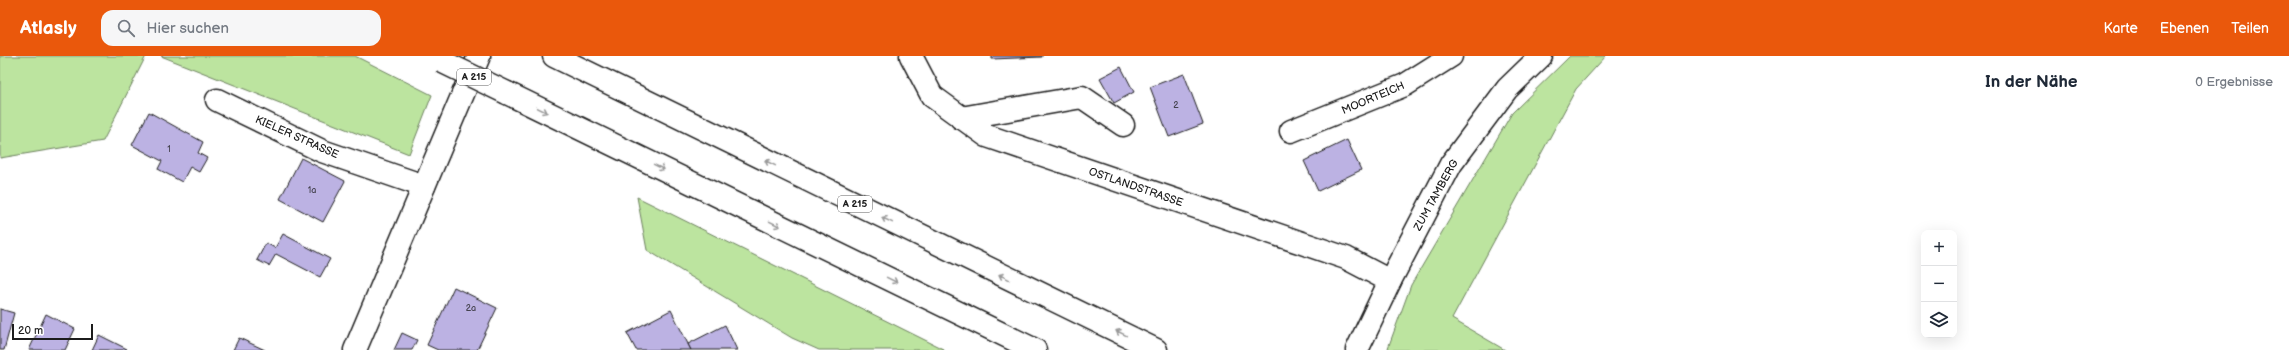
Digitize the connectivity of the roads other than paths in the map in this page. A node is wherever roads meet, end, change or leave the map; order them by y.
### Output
1 (480, 56) edge
2 (554, 56) edge
3 (911, 56) edge
4 (1451, 56) edge
5 (1541, 56) edge
6 (436, 58) edge
7 (217, 100) dead end
8 (961, 118) junction
9 (1123, 125) dead end
10 (1291, 132) dead end
11 (424, 186) junction
12 (1390, 281) junction
13 (1361, 342) edge
14 (354, 350) edge
15 (1035, 350) edge
16 (1156, 350) edge

1 - 11 main road
16 -> 2 main road, A 215
3 - 8 main road, OSTLANDSTRASSE
4 - 10 main road, MOORTEICH
5 - 12 main road, ZUM TAMBERG
6 -> 15 main road, A 215, bridge
7 - 11 main road, KIELER STRASSE
8 - 9 main road
8 - 12 main road, OSTLANDSTRASSE
11 - 14 main road
12 - 13 main road, ZUM TAMBERG

